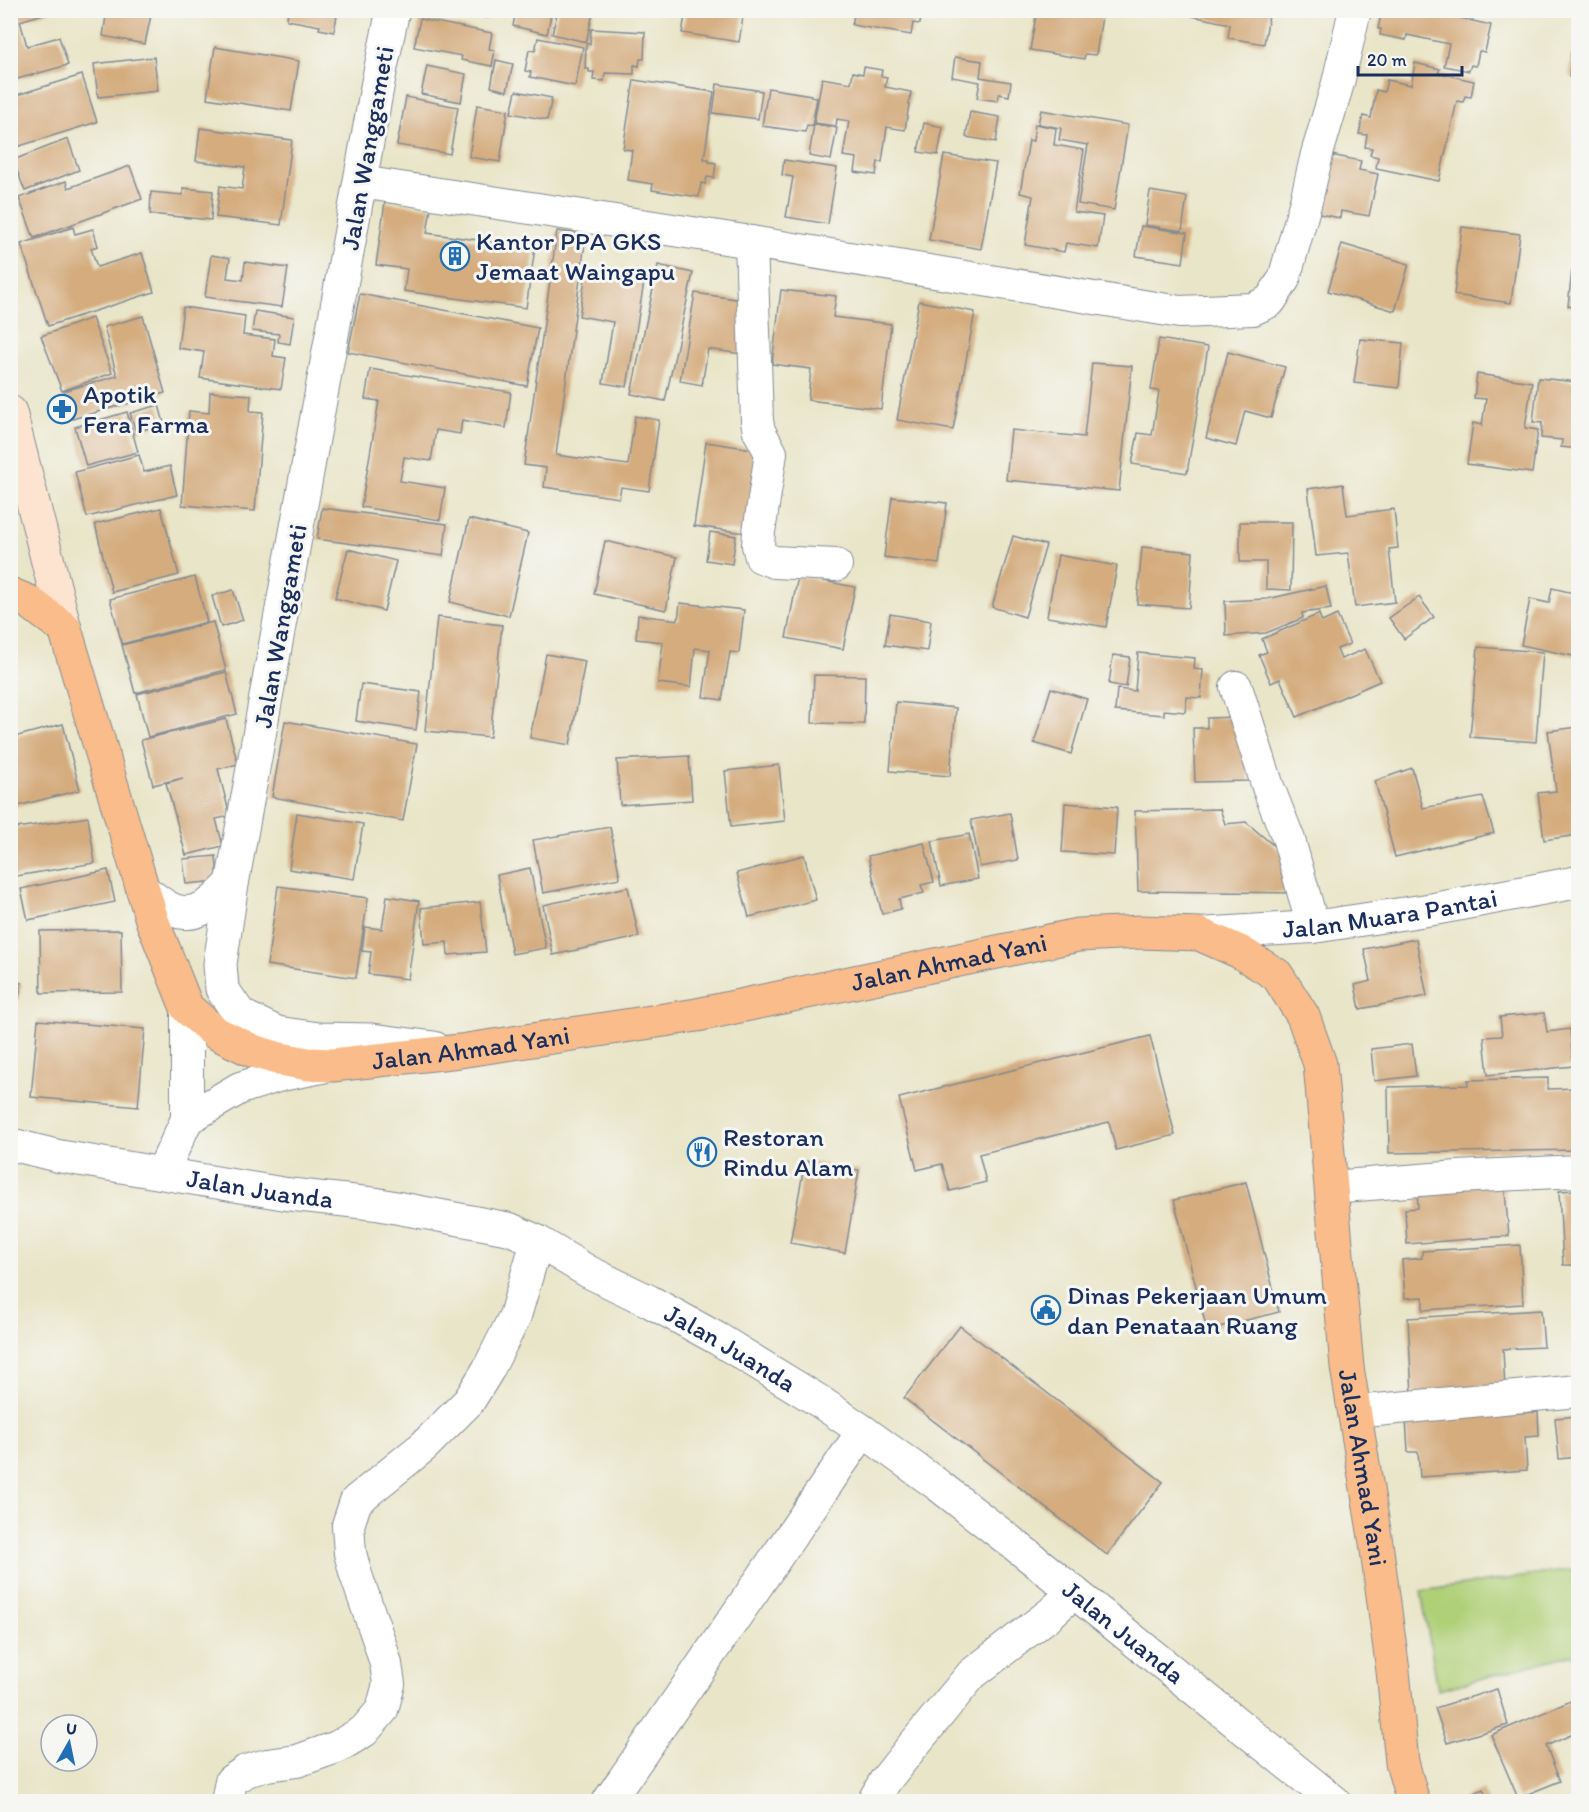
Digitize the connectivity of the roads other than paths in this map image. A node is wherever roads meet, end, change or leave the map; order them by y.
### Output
1 (393, 10) edge
2 (1356, 10) edge
3 (361, 182) junction
4 (751, 242) junction
5 (10, 412) edge
6 (836, 565) dead end
7 (10, 594) edge
8 (65, 629) junction
9 (1236, 687) dead end
10 (1578, 882) edge
11 (232, 884) junction
12 (143, 890) junction
13 (1313, 927) junction
14 (1199, 934) junction
15 (187, 1008) junction
16 (460, 1051) junction
17 (333, 1065) junction
18 (187, 1119) junction
19 (10, 1144) edge
20 (1578, 1171) edge
21 (162, 1173) junction
22 (1331, 1187) junction
23 (537, 1241) junction
24 (1578, 1391) edge
25 (1355, 1412) junction
26 (862, 1431) junction
27 (1074, 1592) junction
28 (227, 1802) edge
29 (608, 1802) edge
30 (873, 1802) edge
31 (1335, 1802) edge
32 (1413, 1802) edge

1 - 3 street, Jalan Wanggameti
2 - 4 street
3 - 4 street
3 - 11 street, Jalan Wanggameti
4 - 6 street
5 - 8 main road
7 - 8 highway
8 - 12 highway, Jalan Ahmad Yani
9 - 13 street
10 - 13 street, Jalan Muara Pantai
11 - 12 street
11 - 16 street, Jalan Wanggameti
12 - 15 highway, Jalan Ahmad Yani
13 - 14 street, Jalan Muara Pantai
14 - 16 highway, Jalan Ahmad Yani
14 - 22 highway, Jalan Ahmad Yani
15 - 17 highway, Jalan Ahmad Yani
15 - 18 street
16 - 17 highway, Jalan Ahmad Yani
17 - 18 street
18 - 21 street
19 - 21 street, Jalan Juanda
20 - 22 street
21 - 23 street, Jalan Juanda
22 - 25 highway, Jalan Ahmad Yani
23 - 26 street, Jalan Juanda
23 - 28 street
24 - 25 street
25 - 32 highway, Jalan Ahmad Yani
26 - 27 street, Jalan Juanda
26 - 29 street
27 - 30 street
27 - 31 street, Jalan Juanda

